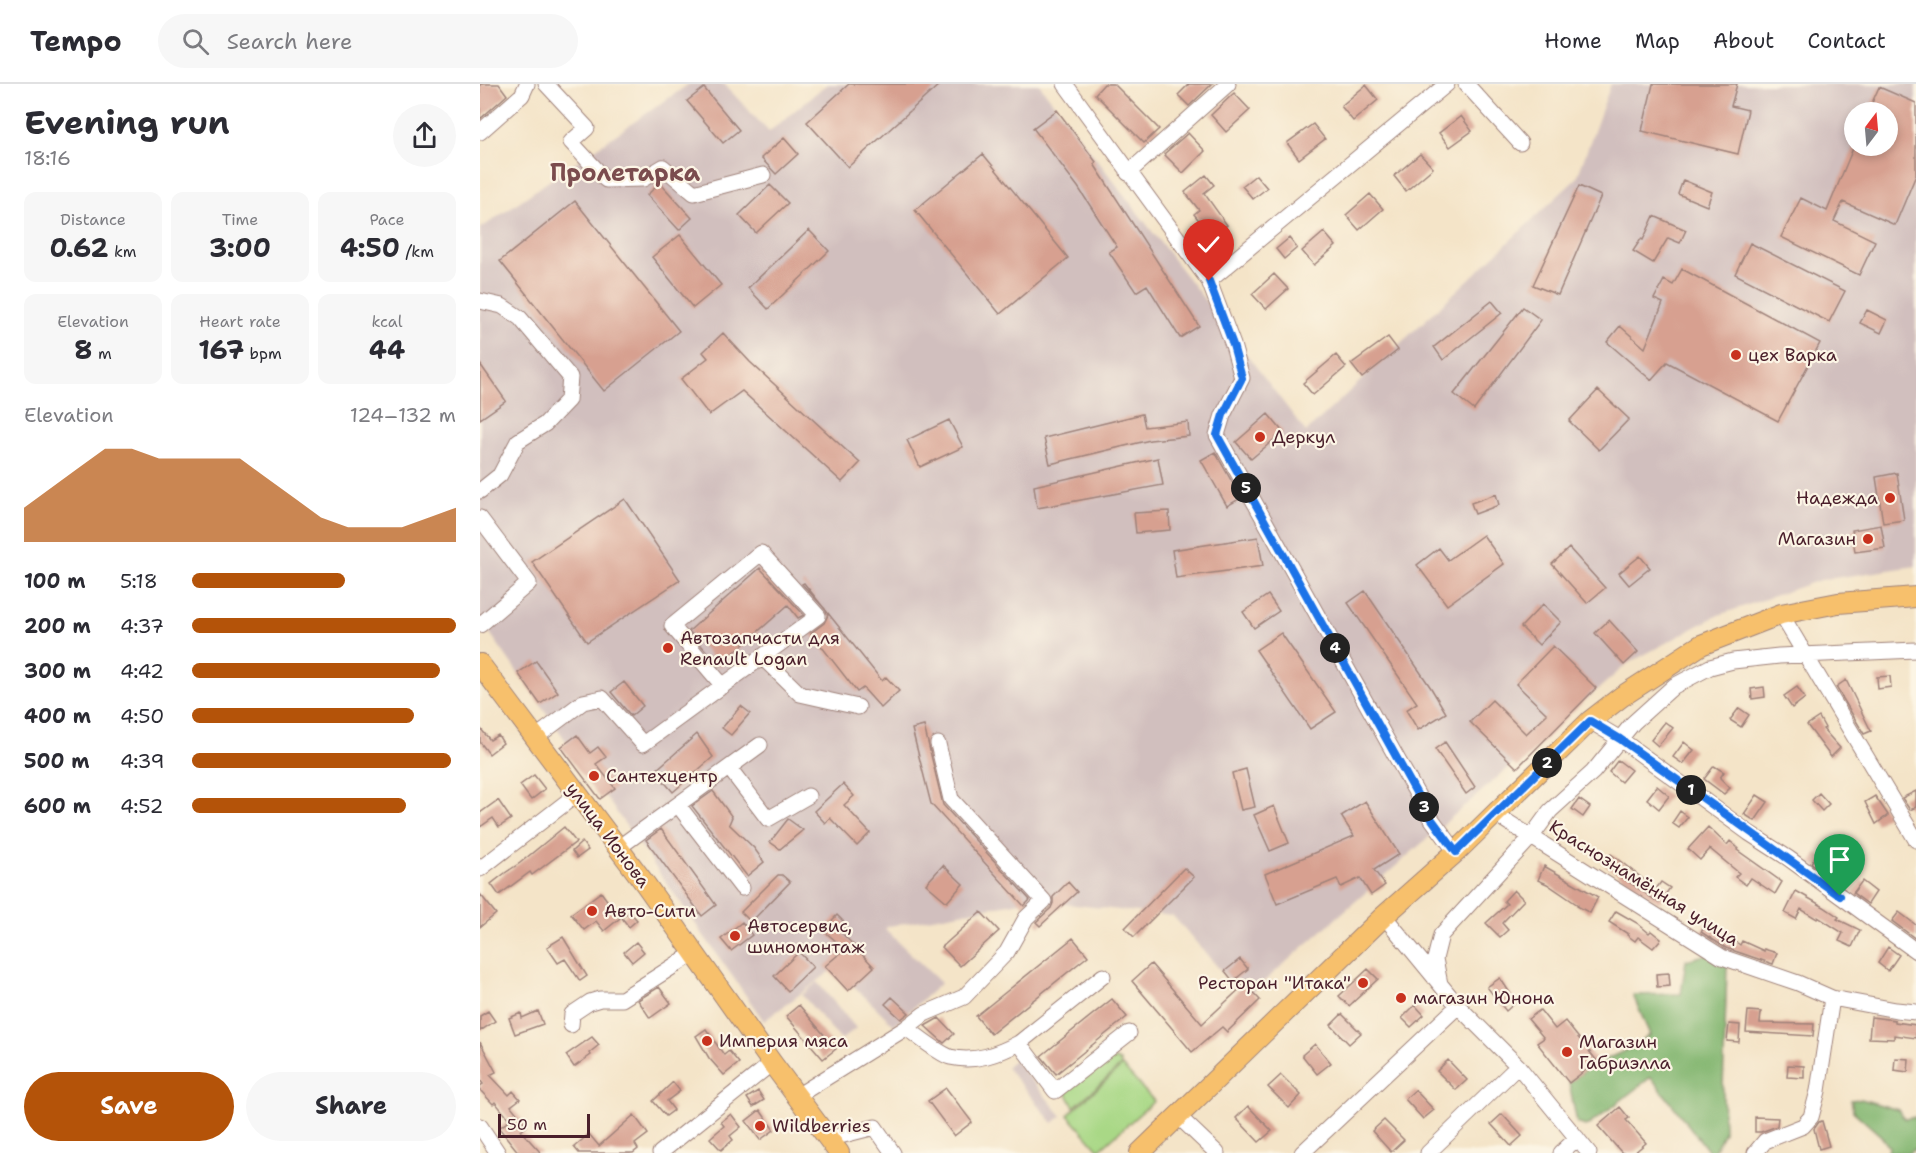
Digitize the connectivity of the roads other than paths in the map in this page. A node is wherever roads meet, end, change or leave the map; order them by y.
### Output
1 (527, 84) edge
2 (546, 84) edge
3 (1065, 84) edge
4 (1228, 84) edge
5 (1447, 84) edge
6 (1466, 84) edge
7 (480, 132) edge
8 (1520, 143) dead end
9 (1128, 173) junction
10 (763, 175) dead end
11 (1209, 281) junction
12 (480, 301) edge
13 (480, 491) edge
14 (480, 518) edge
15 (1916, 597) edge
16 (1781, 614) junction
17 (480, 625) edge
18 (1916, 650) edge
19 (1806, 656) junction
20 (762, 657) junction
21 (480, 664) edge
22 (723, 686) junction
23 (858, 707) dead end
24 (1590, 721) junction
25 (535, 738) junction
26 (1620, 739) junction
27 (938, 744) dead end
28 (760, 745) dead end
29 (730, 769) junction
30 (577, 794) junction
31 (808, 796) dead end
32 (678, 805) junction
33 (1495, 813) junction
34 (1532, 836) junction
35 (1916, 840) edge
36 (618, 848) junction
37 (1456, 852) junction
38 (480, 869) edge
39 (742, 888) dead end
40 (1384, 916) junction
41 (1916, 951) edge
42 (694, 953) junction
43 (1103, 976) dead end
44 (1440, 984) junction
45 (1833, 998) junction
46 (1458, 1006) junction
47 (1916, 1012) edge
48 (571, 1025) dead end
49 (906, 1028) junction
50 (1129, 1033) dead end
51 (1019, 1043) junction
52 (772, 1063) junction
53 (1518, 1066) junction
54 (797, 1096) junction
55 (1178, 1116) junction
56 (480, 1126) edge
57 (1577, 1138) junction
58 (834, 1146) edge
59 (498, 1153) edge
60 (660, 1153) edge
61 (893, 1153) edge
62 (1140, 1153) edge
63 (1216, 1153) edge
64 (1302, 1153) edge
65 (1428, 1153) edge
66 (1561, 1153) edge
67 (1589, 1153) edge
68 (1755, 1153) edge

1 - 7 street
2 - 10 street
3 - 9 street
4 - 9 street
5 - 11 street
6 - 8 street
9 - 11 street
11 - 37 street
12 - 13 street
14 - 17 street
15 - 16 main road
16 - 19 street
16 - 24 main road
18 - 19 street
19 - 26 street
19 - 35 street
20 - 22 street
20 - 22 street
20 - 23 street
21 - 25 main road, улица Ионова
22 - 25 street
24 - 26 street
24 - 33 main road
25 - 30 main road, улица Ионова
26 - 34 street
26 - 41 street
27 - 49 street
28 - 29 street
29 - 31 street
29 - 32 street
30 - 36 main road, улица Ионова
30 - 38 street
32 - 36 street
32 - 39 street
33 - 34 street, Краснознамённая улица
33 - 37 main road
34 - 44 street
34 - 45 street, Краснознамённая улица
36 - 42 main road, улица Ионова
37 - 40 main road
40 - 44 street
40 - 55 main road
42 - 48 street
42 - 52 main road, улица Ионова
43 - 51 street
44 - 46 street
45 - 47 street, Краснознамённая улица
45 - 68 street
46 - 53 street
46 - 64 street
49 - 51 street
49 - 54 street
50 - 51 street
52 - 54 main road, улица Ионова
52 - 60 street
53 - 57 street
53 - 65 street
54 - 58 main road, улица Ионова
55 - 62 main road
55 - 63 street
56 - 59 street
57 - 66 street
57 - 67 street
58 - 61 street

